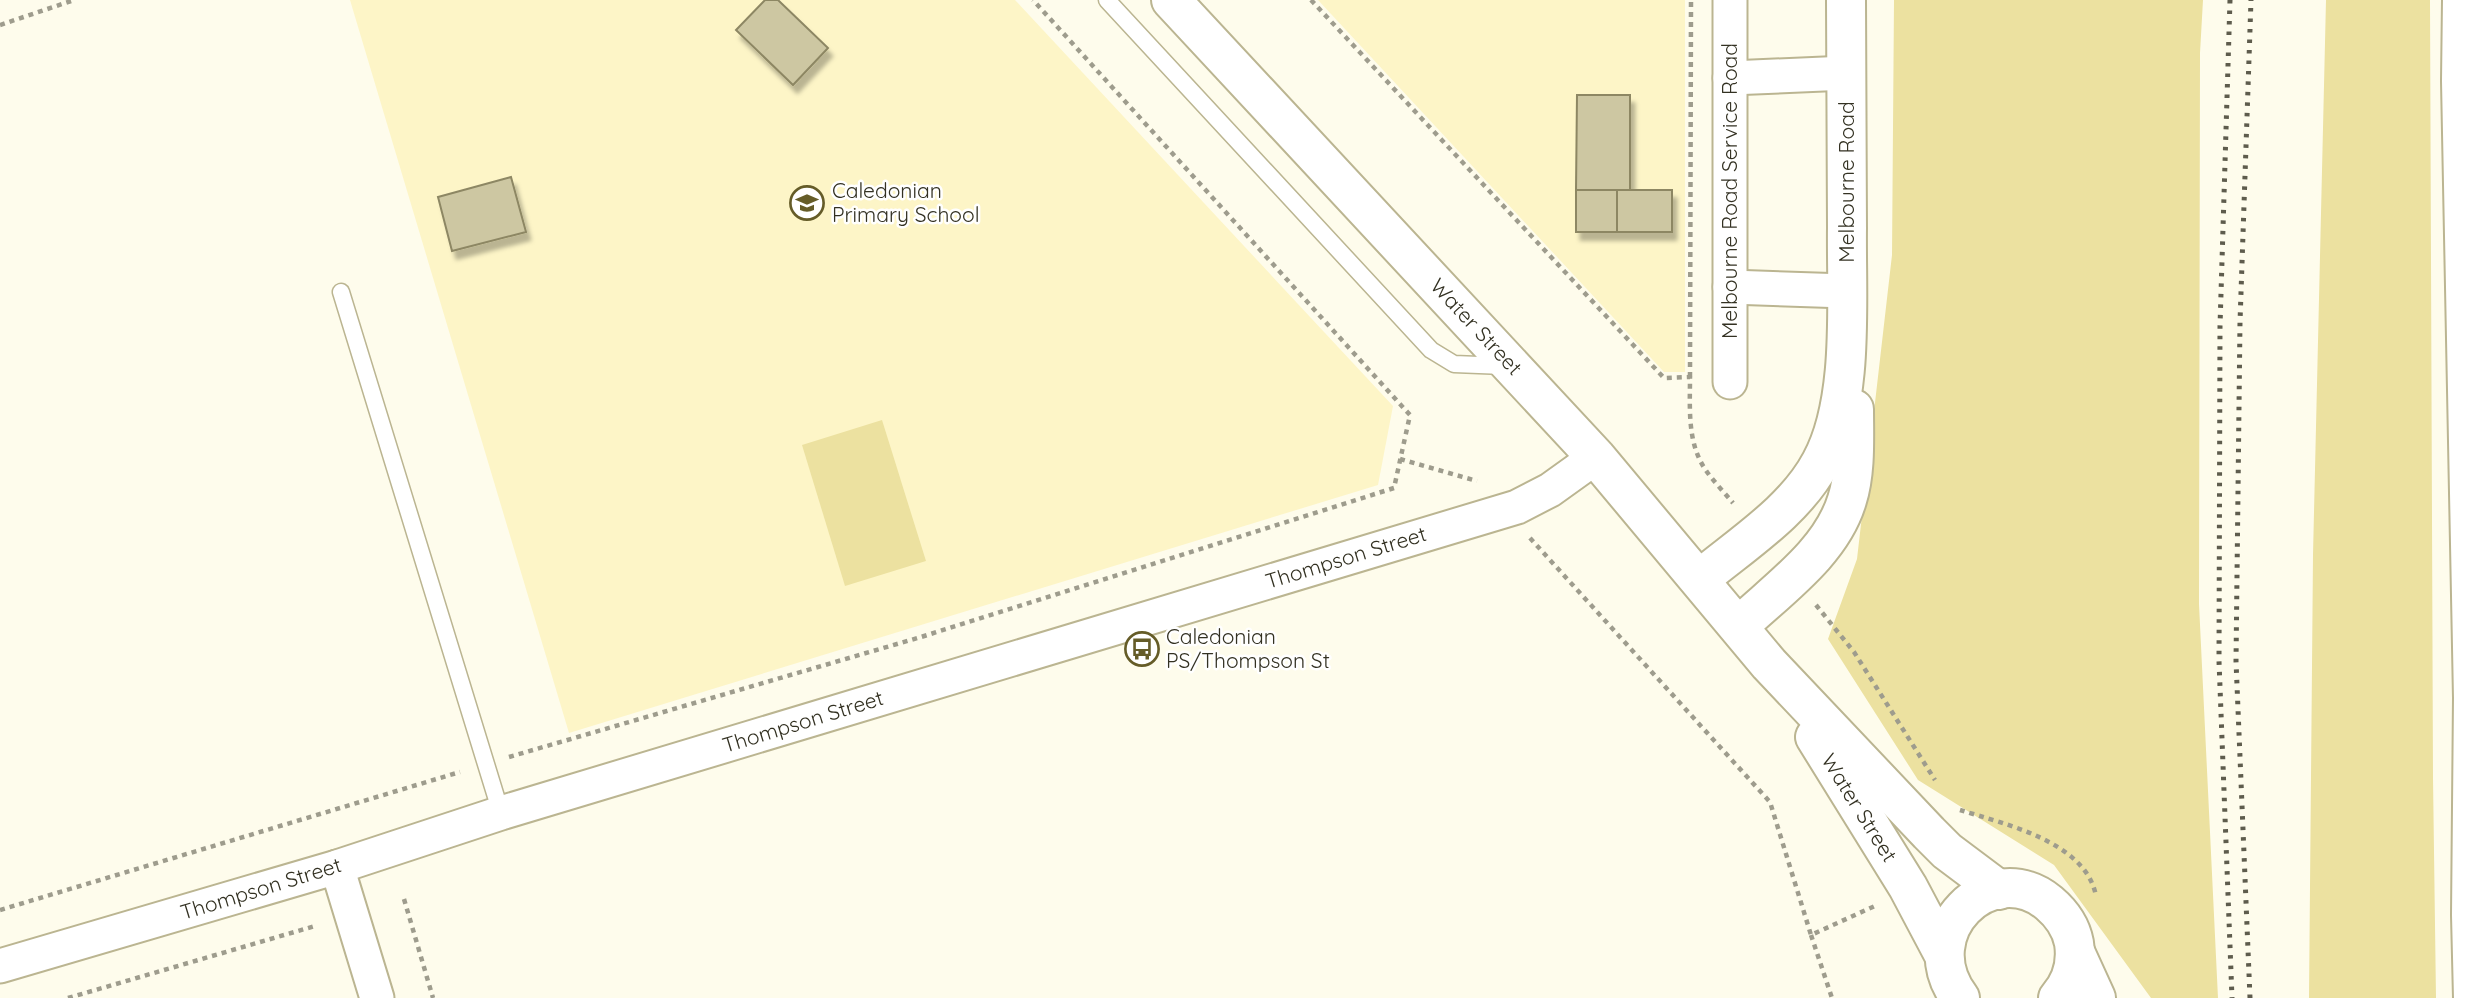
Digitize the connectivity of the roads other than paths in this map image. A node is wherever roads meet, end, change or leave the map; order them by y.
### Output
1 (1107, 0) edge
2 (1171, 0) edge
3 (1730, 0) edge
4 (1846, 0) edge
5 (2462, 0) edge
6 (1847, 73) junction
7 (1730, 78) junction
8 (1730, 287) junction
9 (341, 292) dead end
10 (1846, 296) junction
11 (1513, 366) junction
12 (1730, 382) dead end
13 (1596, 457) junction
14 (1700, 579) junction
15 (1739, 626) junction
16 (1769, 664) junction
17 (501, 813) junction
18 (337, 867) junction
19 (2000, 890) junction
20 (2075, 952) junction
21 (0, 966) edge
22 (1946, 980) edge
23 (377, 998) edge
24 (2058, 998) edge
25 (2096, 998) edge
26 (2473, 998) edge

1 - 11 lane
2 - 11 main road, Water Street
3 - 7 street, Melbourne Road Service Road
4 - 6 main road, Melbourne Road
5 - 26 main road
6 - 7 street, Melbourne Road
6 - 10 main road, Melbourne Road
7 - 8 street, Melbourne Road Service Road
8 - 10 street, Melbourne Road
8 - 12 street, Melbourne Road Service Road
9 - 17 lane
10 - 14 main road, Melbourne Road
10 - 15 main road, Melbourne Road
11 - 13 main road, Water Street
13 - 14 main road, Water Street
13 - 17 street, Thompson Street
14 - 15 main road, Water Street
15 - 16 main road, Water Street
16 - 19 main road, Water Street
16 - 22 main road, Water Street
17 - 18 street, Thompson Street
18 - 21 street, Thompson Street
18 - 23 street
19 - 20 main road
19 - 22 main road
20 - 24 main road
20 - 25 main road

